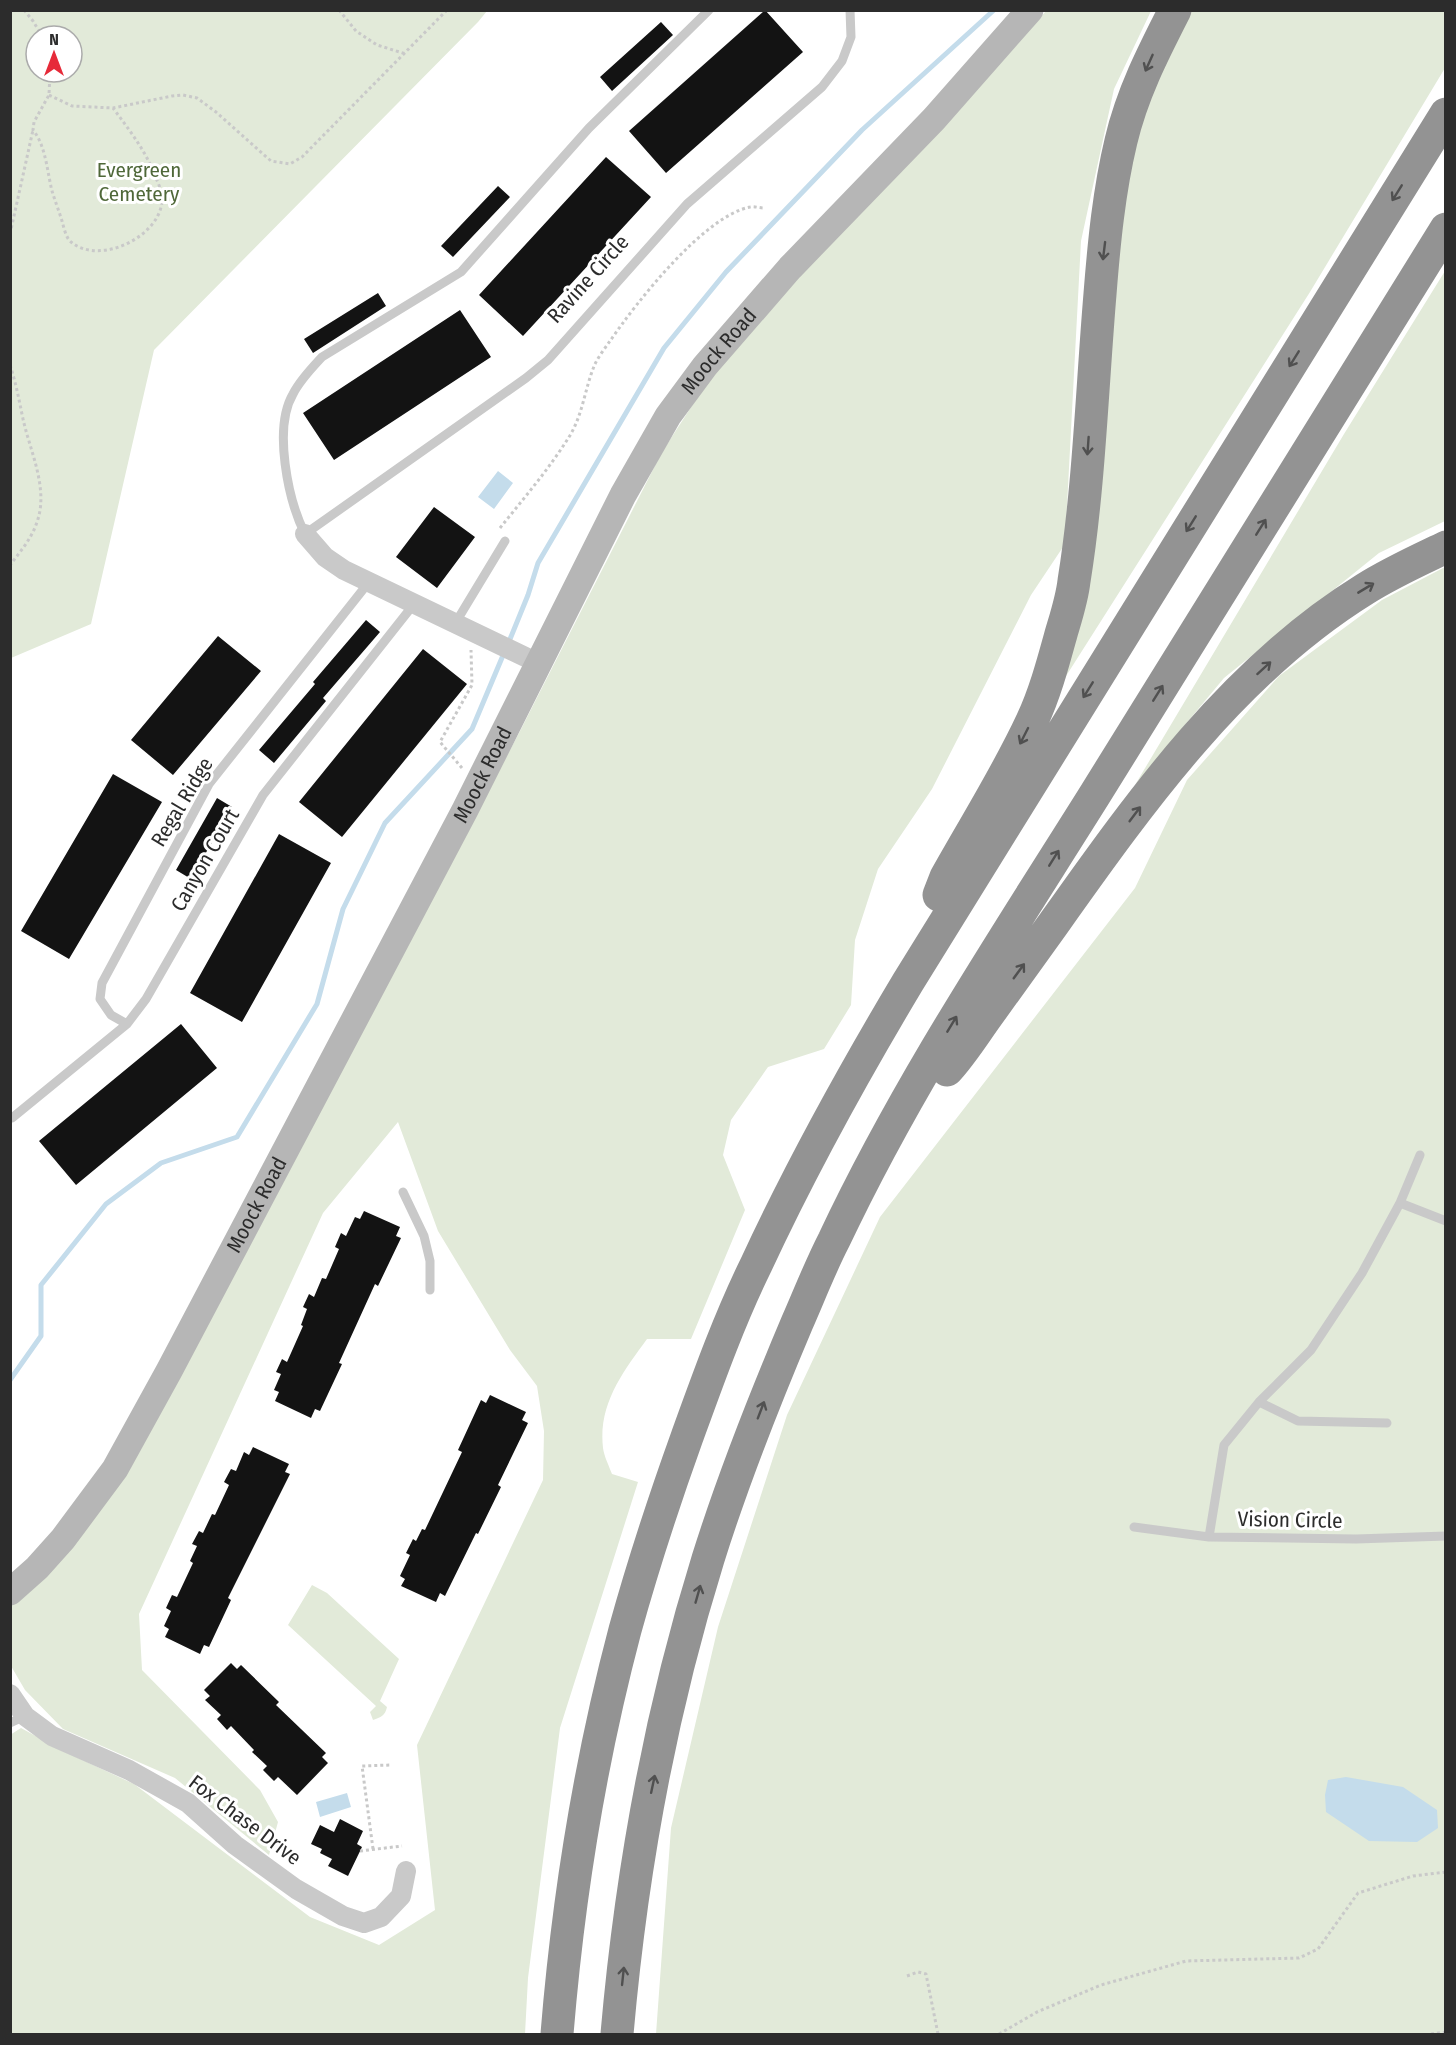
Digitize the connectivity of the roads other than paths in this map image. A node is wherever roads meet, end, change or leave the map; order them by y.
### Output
1 (709, 10) edge
2 (1030, 10) edge
3 (1175, 10) edge
4 (852, 11) edge
5 (1446, 114) edge
6 (1446, 230) edge
7 (305, 534) junction
8 (505, 541) road end
9 (1446, 547) edge
10 (369, 582) junction
11 (414, 604) junction
12 (456, 622) junction
13 (531, 659) junction
14 (908, 982) junction
15 (127, 1024) junction
16 (901, 1111) junction
17 (12, 1118) dead end
18 (1420, 1155) dead end
19 (403, 1192) dead end
20 (1400, 1203) junction
21 (1446, 1221) edge
22 (430, 1290) dead end
23 (1259, 1401) junction
24 (1387, 1423) dead end
25 (1134, 1527) dead end
26 (1209, 1536) junction
27 (1446, 1536) edge
28 (10, 1592) edge
29 (10, 1694) edge
30 (18, 1719) edge
31 (406, 1871) dead end
32 (557, 2034) edge
33 (617, 2034) edge

1 - 7 lane
2 - 13 main road, Moock Road
3 -> 14 highway
4 - 7 lane, Ravine Circle
5 -> 14 highway
16 -> 6 highway
7 - 10 street
8 - 12 lane
16 -> 9 highway
10 - 11 street
10 - 15 lane, Regal Ridge
11 - 12 street
11 - 15 lane, Canyon Court
12 - 13 street
13 - 28 main road, Moock Road
14 - 32 highway
15 - 17 lane, Canyon Court
33 -> 16 highway
18 - 20 lane
19 - 22 lane
20 - 21 lane
20 - 23 lane
23 - 24 lane
23 - 26 lane
25 - 26 lane, Vision Circle
26 - 27 lane, Vision Circle
29 - 30 street, Fox Chase Drive
30 - 31 street, Fox Chase Drive

